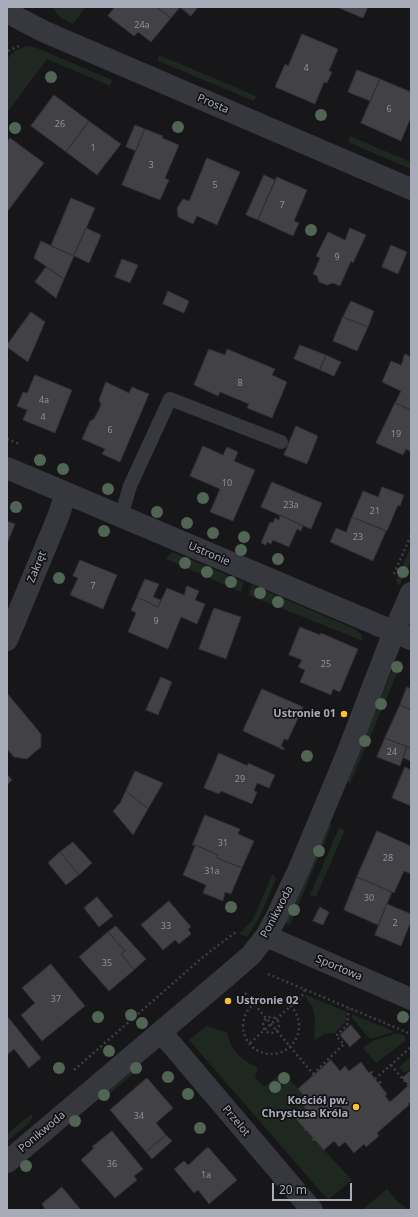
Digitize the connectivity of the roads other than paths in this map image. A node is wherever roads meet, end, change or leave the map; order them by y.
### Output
1 (14, 16) edge
2 (411, 189) edge
3 (281, 442) dead end
4 (7, 468) edge
5 (66, 493) junction
6 (121, 517) junction
7 (411, 593) edge
8 (402, 636) edge
9 (7, 640) edge
10 (266, 936) junction
11 (411, 999) edge
12 (161, 1032) junction
13 (7, 1162) edge
14 (312, 1210) edge

1 - 2 street, Prosta
3 - 6 lane
4 - 5 street, Ustronie
5 - 6 street, Ustronie
5 - 9 street, Zakręt
6 - 8 street, Ustronie
7 - 8 street, Ponikwoda
8 - 10 street, Ponikwoda
10 - 11 street, Sportowa
10 - 12 street, Ponikwoda
12 - 13 street, Ponikwoda
12 - 14 street, Przelot

